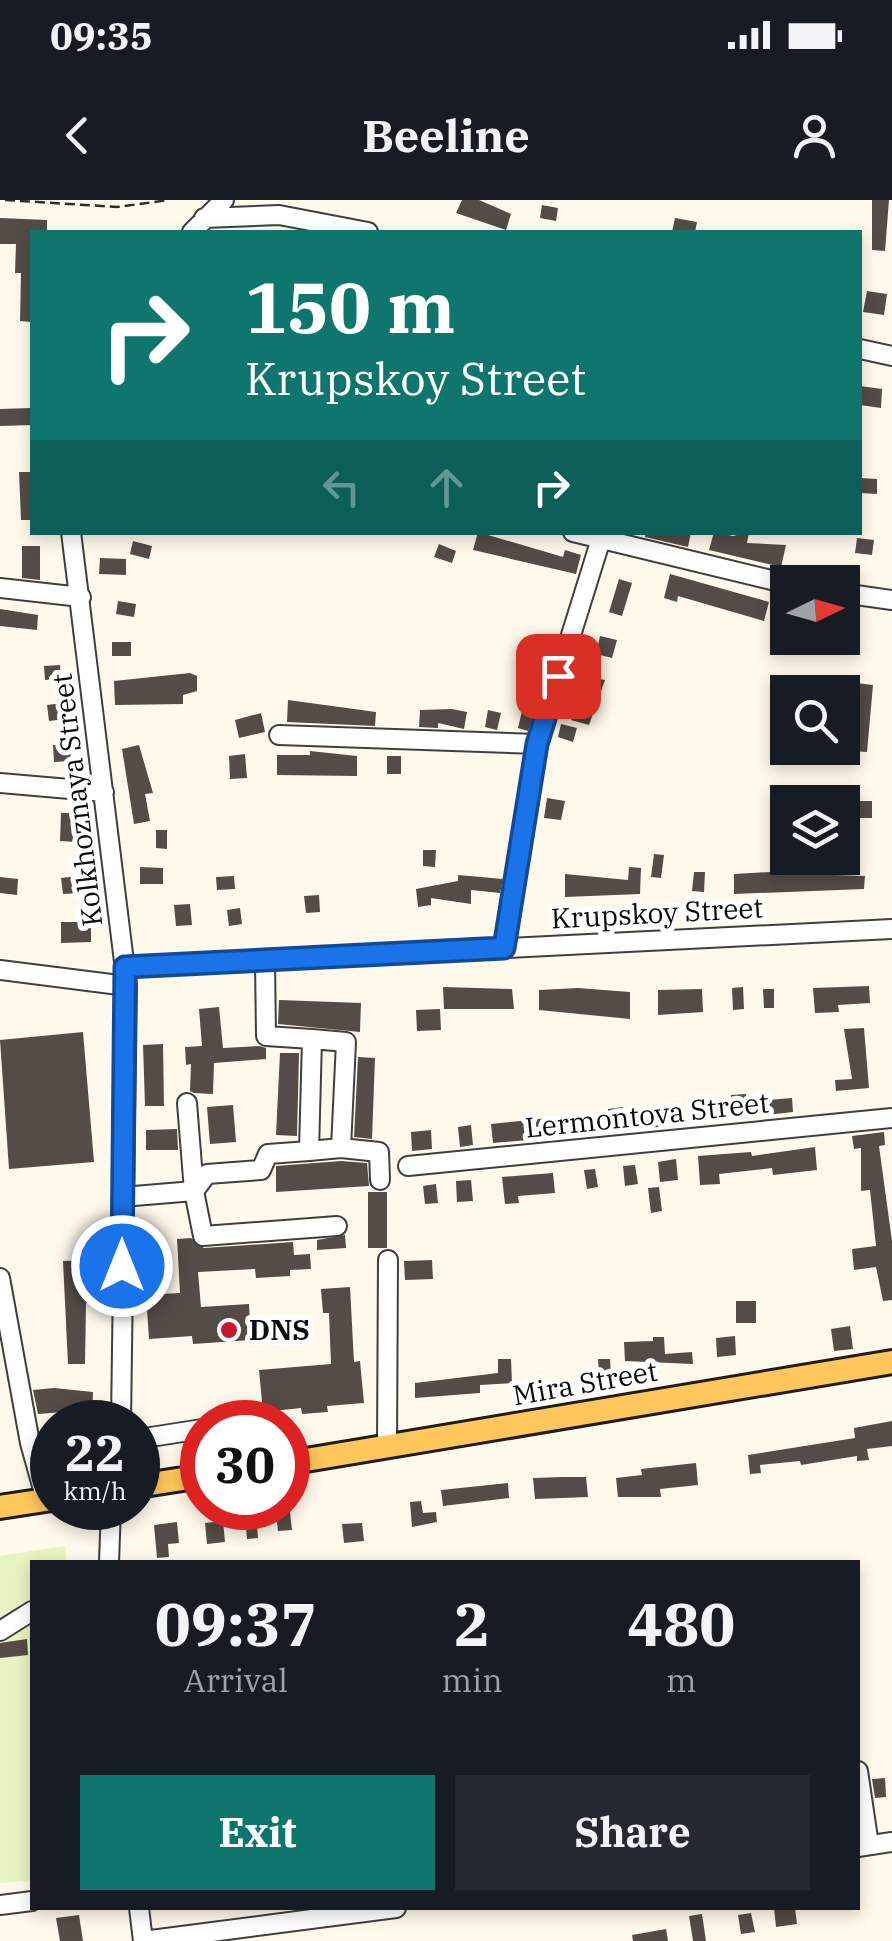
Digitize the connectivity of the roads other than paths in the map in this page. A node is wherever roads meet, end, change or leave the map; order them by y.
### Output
1 (224, 200) edge
2 (198, 225) edge
3 (358, 230) edge
4 (862, 349) edge
5 (892, 356) edge
6 (71, 535) edge
7 (586, 535) edge
8 (601, 539) junction
9 (770, 580) edge
10 (0, 588) edge
11 (860, 596) edge
12 (81, 597) junction
13 (892, 600) edge
14 (279, 735) dead end
15 (537, 744) junction
16 (0, 783) edge
17 (104, 792) junction
18 (892, 929) edge
19 (504, 948) junction
20 (265, 960) junction
21 (0, 970) edge
22 (126, 976) junction
23 (312, 1039) junction
24 (187, 1104) dead end
25 (892, 1118) edge
26 (341, 1148) junction
27 (309, 1151) junction
28 (408, 1166) dead end
29 (380, 1180) dead end
30 (194, 1190) junction
31 (122, 1197) junction
32 (337, 1226) dead end
33 (388, 1260) dead end
34 (0, 1278) edge
35 (892, 1362) edge
36 (121, 1400) edge
37 (30, 1443) edge
38 (387, 1447) junction
39 (310, 1459) edge
40 (30, 1502) edge
41 (0, 1508) edge
42 (110, 1530) edge
43 (109, 1560) edge
44 (30, 1612) edge
45 (0, 1631) edge
46 (860, 1800) edge
47 (892, 1842) edge
48 (863, 1846) edge
49 (30, 1901) edge
50 (0, 1905) edge
51 (139, 1910) edge
52 (381, 1910) edge
53 (143, 1941) edge

1 - 2 street
2 - 3 street
4 - 5 street
6 - 12 street, Kolkhoznaya Street
7 - 8 street
8 - 9 street
8 - 15 street
10 - 12 street
11 - 13 street
12 - 17 street, Kolkhoznaya Street
14 - 15 street
15 - 19 street
16 - 17 street
17 - 22 street, Kolkhoznaya Street
18 - 19 street, Krupskoy Street
19 - 20 street, Krupskoy Street
20 - 22 street, Krupskoy Street
20 - 23 street
21 - 22 street, Krupskoy Street
22 - 31 street, Kolkhoznaya Street
23 - 26 street
23 - 27 street
24 - 30 street
25 - 28 street, Lermontova Street
26 - 27 street
26 - 29 street
27 - 30 street
30 - 31 street
30 - 32 street
31 - 36 street, Kolkhoznaya Street
33 - 38 street
34 - 37 street
35 - 38 main road, Mira Street
38 - 39 main road, Mira Street
40 - 41 main road
42 - 43 street
44 - 45 street
46 - 48 street
47 - 48 street
49 - 50 street
51 - 53 street
52 - 53 street

